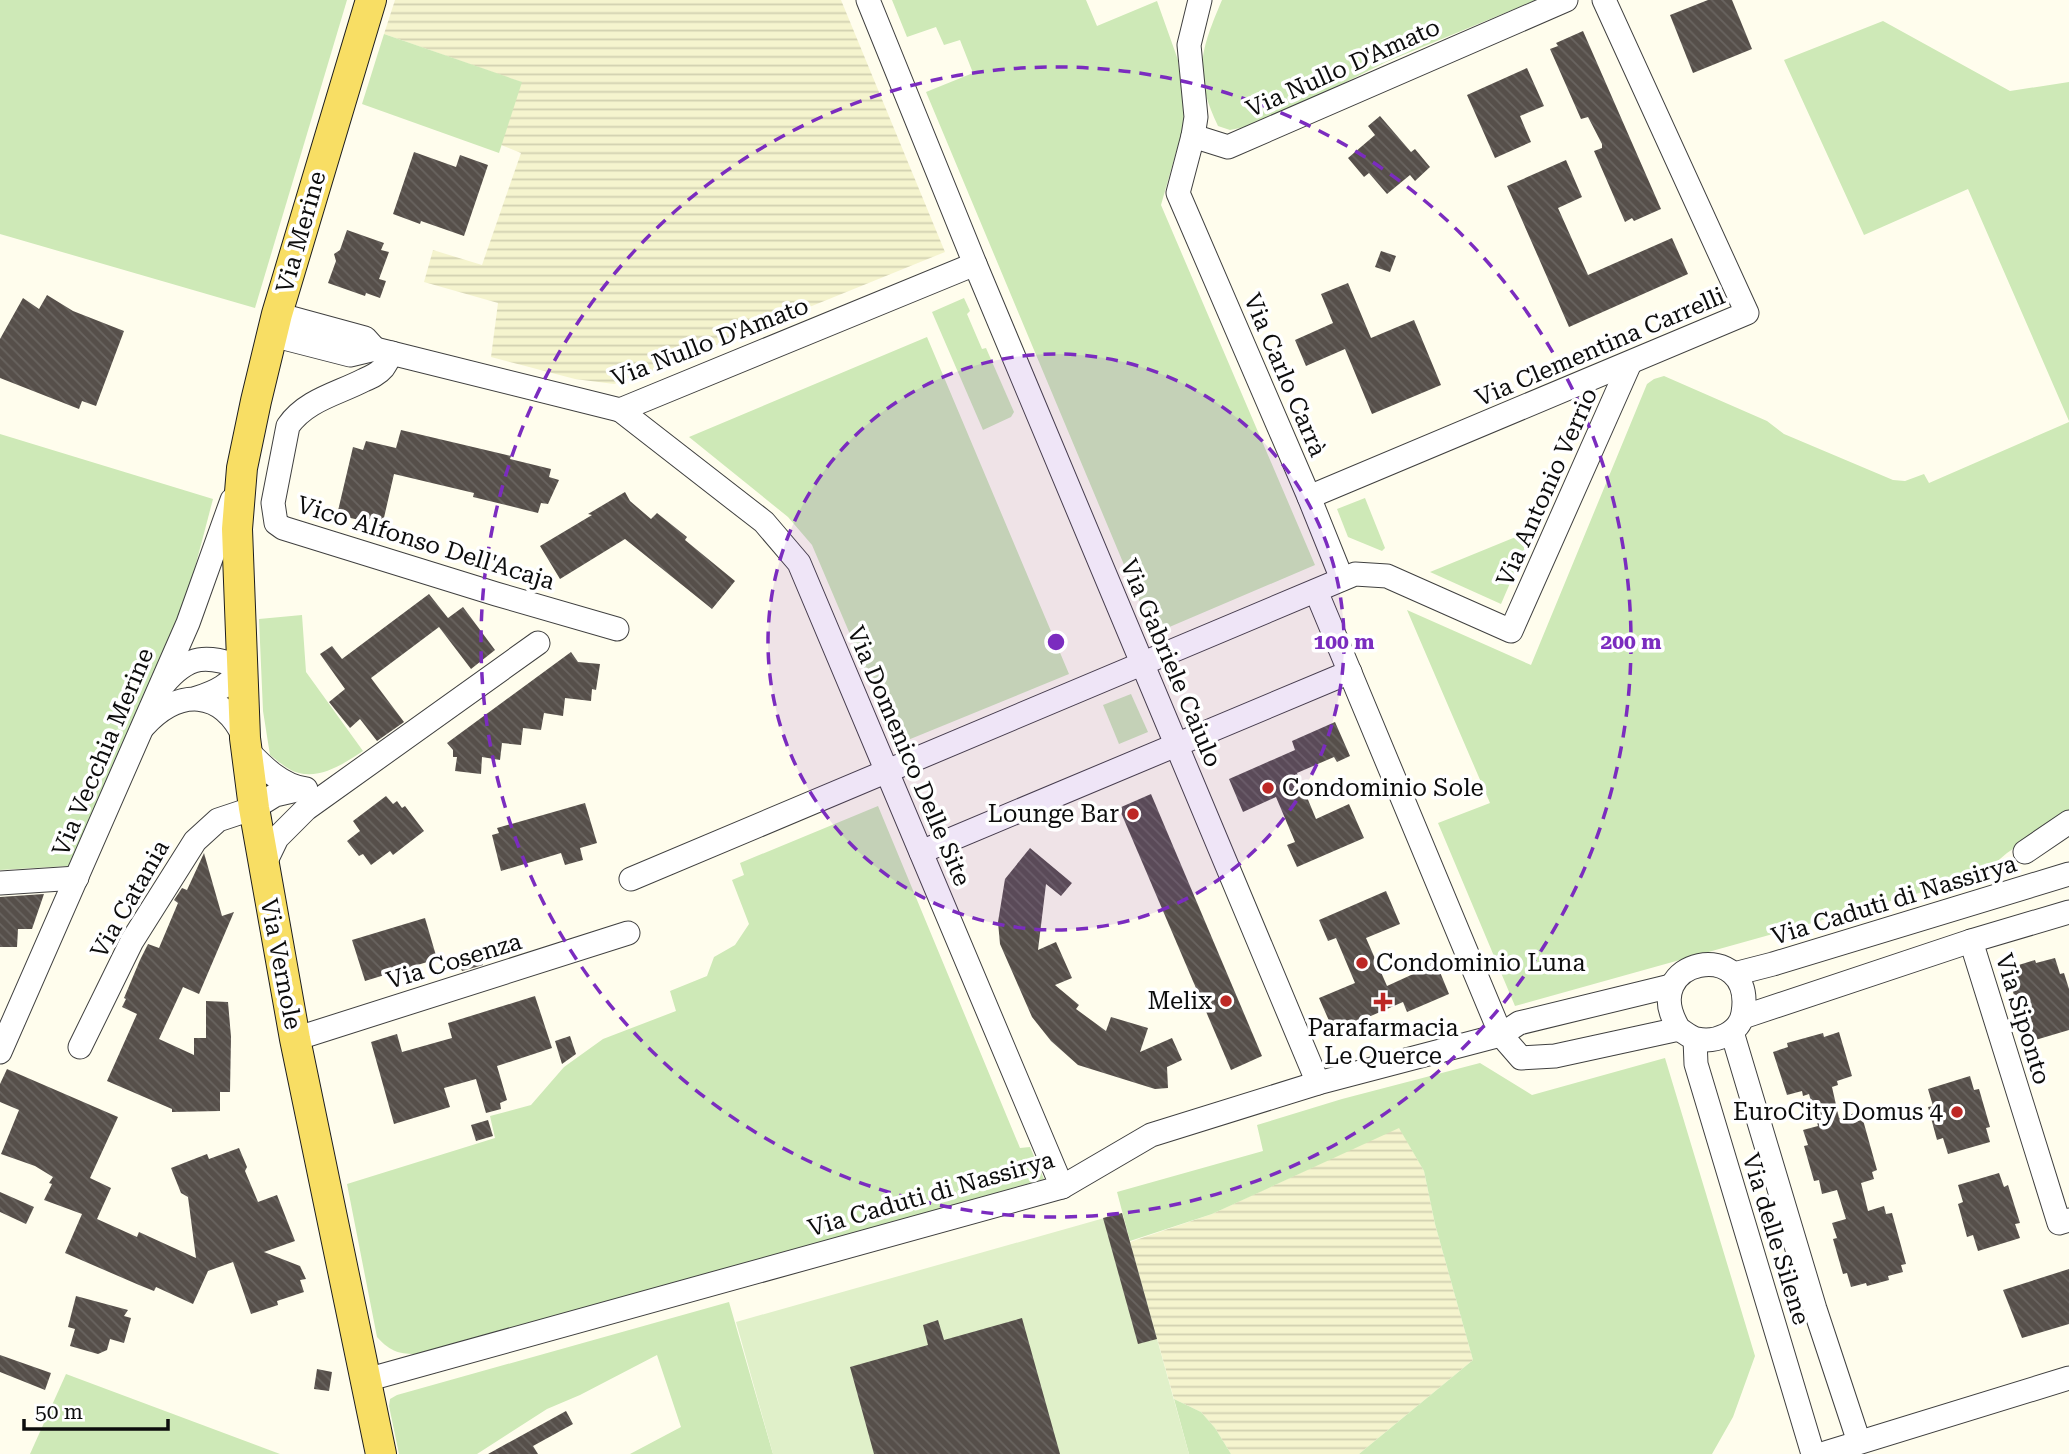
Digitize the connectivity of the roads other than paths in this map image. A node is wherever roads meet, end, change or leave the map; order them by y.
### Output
1 (370, 0) edge
2 (868, 0) edge
3 (1200, 0) edge
4 (1566, 0) edge
5 (1604, 0) edge
6 (1193, 136) junction
7 (975, 264) junction
8 (275, 325) junction
9 (383, 351) junction
10 (350, 355) junction
11 (1630, 363) junction
12 (320, 398) junction
13 (620, 410) junction
14 (242, 468) junction
15 (1309, 497) junction
16 (1342, 579) junction
17 (1316, 591) junction
18 (617, 629) dead end
19 (538, 643) dead end
20 (1142, 663) junction
21 (241, 667) junction
22 (1350, 672) junction
23 (156, 694) junction
24 (197, 698) junction
25 (140, 731) junction
26 (246, 744) junction
27 (1176, 745) junction
28 (887, 771) junction
29 (303, 799) junction
30 (254, 807) junction
31 (2069, 822) edge
32 (921, 852) junction
33 (2025, 852) dead end
34 (263, 867) junction
35 (2069, 874) edge
36 (77, 878) junction
37 (631, 879) dead end
38 (0, 883) edge
39 (2069, 912) edge
40 (628, 933) dead end
41 (1971, 941) junction
42 (1734, 974) junction
43 (1671, 986) junction
44 (1738, 1024) junction
45 (1687, 1034) junction
46 (1501, 1035) junction
47 (295, 1039) junction
48 (80, 1047) dead end
49 (0, 1052) edge
50 (1318, 1083) junction
51 (1062, 1187) junction
52 (2069, 1220) edge
53 (2069, 1377) edge
54 (366, 1380) junction
55 (1859, 1442) junction
56 (382, 1454) edge
57 (1813, 1454) edge
58 (1822, 1454) edge

1 - 8 main road, Via Merine
2 - 7 street, Via Gabriele Caiulo
3 - 6 street
4 - 6 street, Via Nullo D'Amato
5 - 11 street, Via Clementina Carrelli
6 - 15 street, Via Carlo Carrà
7 - 13 street, Via Nullo D'Amato
7 - 20 street, Via Gabriele Caiulo
8 - 9 street, Via Nullo D'Amato
8 - 10 street, Via Nullo D'Amato
8 - 14 main road, Via Merine
9 - 10 street, Via Nullo D'Amato
9 - 12 street, Vico Alfonso Dell'Acaja
9 - 13 street, Via Nullo D'Amato
10 - 12 street, Vico Alfonso Dell'Acaja
11 - 15 street, Via Clementina Carrelli
11 - 16 street, Via Antonio Verrio
12 - 18 street, Vico Alfonso Dell'Acaja
13 - 28 street, Via Domenico Delle Site
14 - 21 main road, Via Vernole
14 - 23 street, Via Vecchia Merine
15 - 16 street, Via Carlo Carrà
16 - 17 street
17 - 20 street
17 - 22 street
19 - 29 street
20 - 27 street, Via Gabriele Caiulo
20 - 28 street
21 - 23 street
21 - 24 street
21 - 26 main road, Via Vernole
22 - 27 street
22 - 46 street
23 - 25 street, Via Vecchia Merine
24 - 25 street
24 - 26 street
25 - 36 street, Via Vecchia Merine
26 - 29 street
26 - 30 main road, Via Vernole
27 - 32 street
27 - 50 street, Via Gabriele Caiulo
28 - 32 street, Via Domenico Delle Site
28 - 37 street
29 - 30 street, Via Catania
29 - 34 street
30 - 34 main road, Via Vernole
30 - 48 street, Via Catania
31 - 33 street
32 - 51 street, Via Domenico Delle Site
34 - 47 main road, Via Vernole
35 - 42 street, Via Caduti di Nassirya
36 - 38 street
36 - 49 street, Via Vecchia Merine
39 - 41 street
40 - 47 street, Via Cosenza
41 - 44 street
41 - 52 street, Via Siponto
42 - 43 street, Via Caduti di Nassirya
42 - 44 street
43 - 45 street
43 - 46 street, Via Caduti di Nassirya
44 - 45 street
44 - 55 street, Via delle Silene
45 - 46 street
45 - 57 street, Via delle Silene
46 - 50 street, Via Caduti di Nassirya
47 - 54 main road, Via Vernole
50 - 51 street, Via Caduti di Nassirya
51 - 54 street, Via Caduti di Nassirya
53 - 55 street
54 - 56 main road, Via Vernole
55 - 58 street

